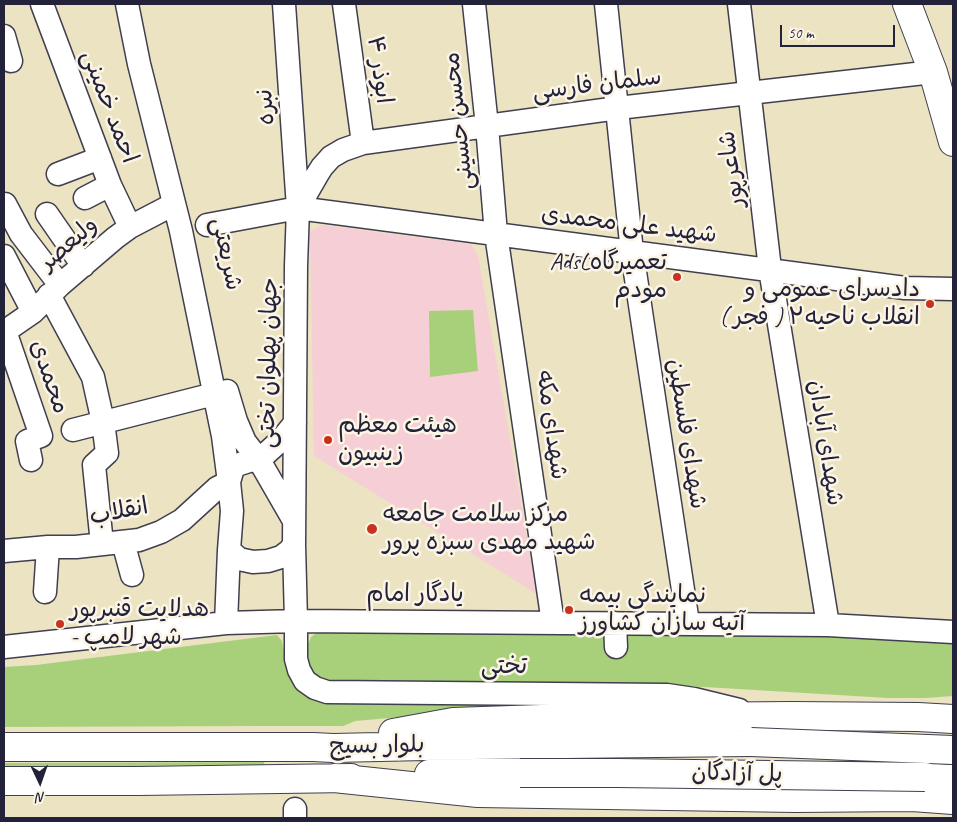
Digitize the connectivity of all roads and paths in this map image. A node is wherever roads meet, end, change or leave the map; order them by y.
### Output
1 (42, 4) edge
2 (127, 4) edge
3 (139, 4) edge
4 (284, 4) edge
5 (344, 4) edge
6 (474, 4) edge
7 (606, 4) edge
8 (739, 4) edge
9 (907, 4) edge
10 (4, 36) edge
11 (11, 61) dead end
12 (934, 72) junction
13 (749, 93) junction
14 (618, 108) junction
15 (487, 126) junction
16 (953, 142) edge
17 (363, 143) junction
18 (100, 158) junction
19 (58, 174) dead end
20 (110, 184) junction
21 (85, 198) dead end
22 (5, 204) edge
23 (174, 204) junction
24 (298, 208) junction
25 (47, 214) dead end
26 (207, 225) dead end
27 (130, 227) junction
28 (496, 234) junction
29 (632, 252) junction
30 (4, 256) edge
31 (83, 266) junction
32 (770, 269) junction
33 (953, 289) edge
34 (55, 290) junction
35 (33, 312) junction
36 (5, 332) edge
37 (214, 394) junction
38 (103, 422) junction
39 (295, 423) junction
40 (74, 430) dead end
41 (31, 460) dead end
42 (259, 460) junction
43 (229, 482) junction
44 (294, 519) junction
45 (112, 543) junction
46 (294, 545) junction
47 (48, 547) junction
48 (229, 550) junction
49 (4, 551) edge
50 (132, 575) dead end
51 (45, 592) dead end
52 (953, 618) edge
53 (296, 621) junction
54 (553, 623) junction
55 (615, 623) junction
56 (226, 624) junction
57 (688, 624) junction
58 (828, 625) junction
59 (953, 632) edge
60 (4, 647) edge
61 (616, 647) dead end
62 (778, 716) junction
63 (941, 717) edge
64 (751, 742) joint
65 (4, 747) edge
66 (313, 747) junction
67 (953, 750) edge
68 (520, 773) joint
69 (334, 778) junction
70 (953, 778) edge
71 (4, 781) edge
72 (912, 797) junction
73 (795, 798) junction
74 (953, 800) edge

1 - 18 street, احمد خمینی
2 - 23 street, شریعتی
3 - 42 street, شریعتی
4 - 24 street, نبره
5 - 17 street, ابوذر ۴
6 - 15 street, محسن حسینی
7 - 14 street, شهدای فلسطین
8 - 13 street, شاعرپور
9 - 12 main road
10 - 11 street
12 - 13 street, سلمان فارسی
12 - 16 main road
13 - 14 street, سلمان فارسی
13 - 32 street, شاعرپور
14 - 15 street, سلمان فارسی
14 - 29 street, شهدای فلسطین
15 - 17 street, سلمان فارسی
15 - 28 street, محسن حسینی
17 - 24 street, سلمان فارسی
18 - 19 street
18 - 20 street, احمد خمینی
20 - 21 street
20 - 27 street, احمد خمینی
22 - 34 street
23 - 27 street, ولیعصر
23 - 37 street, شریعتی
24 - 26 street, شهید علی محمدی
24 - 28 street, شهید علی محمدی
24 - 39 street, جهان پهلوان تختی
25 - 31 street
27 - 31 street, ولیعصر
28 - 29 street, شهید علی محمدی
28 - 54 street, شهدای مکه
29 - 32 street, شهید علی محمدی
29 - 57 street, شهدای فلسطین
30 - 35 street
31 - 34 street, ولیعصر
32 - 33 street, شهید علی محمدی
32 - 58 street, شهدای آبادان
34 - 35 street, ولیعصر
34 - 38 street
35 - 36 street, ولیعصر
36 - 41 street, محمدی
37 - 38 street
37 - 43 street, شریعتی
38 - 40 street
38 - 45 street
39 - 42 street
39 - 44 street, جهان پهلوان تختی
42 - 43 street
42 - 44 street, شریعتی
43 - 45 street, انقلاب
43 - 48 street, شریعتی
44 - 46 street, جهان پهلوان تختی
45 - 47 street, انقلاب
45 - 50 street
46 - 48 street
46 - 53 street
47 - 49 street, انقلاب
47 - 51 street
48 - 56 street, شریعتی
52 - 58 street
53 - 54 street, یادگار امام
53 - 56 street, یادگار امام
53 - 62 street, تختی
54 - 55 street, یادگار امام
55 - 57 street, یادگار امام
55 - 61 street
56 - 60 street, یادگار امام
57 - 58 street, یادگار امام
58 - 59 street
62 - 63 main road
62 - 66 main road
62 - 73 main road
63 - 72 main road
64 - 66 main road, بلوار بسیج
64 - 67 main road, پل آزادگان, bridge
65 - 66 main road, بلوار بسیج
68 - 69 main road, بلوار بسیج
68 - 70 main road, پل آزادگان, bridge
69 - 71 main road, بلوار بسیج
69 - 73 main road
72 - 73 main road
72 - 74 main road

